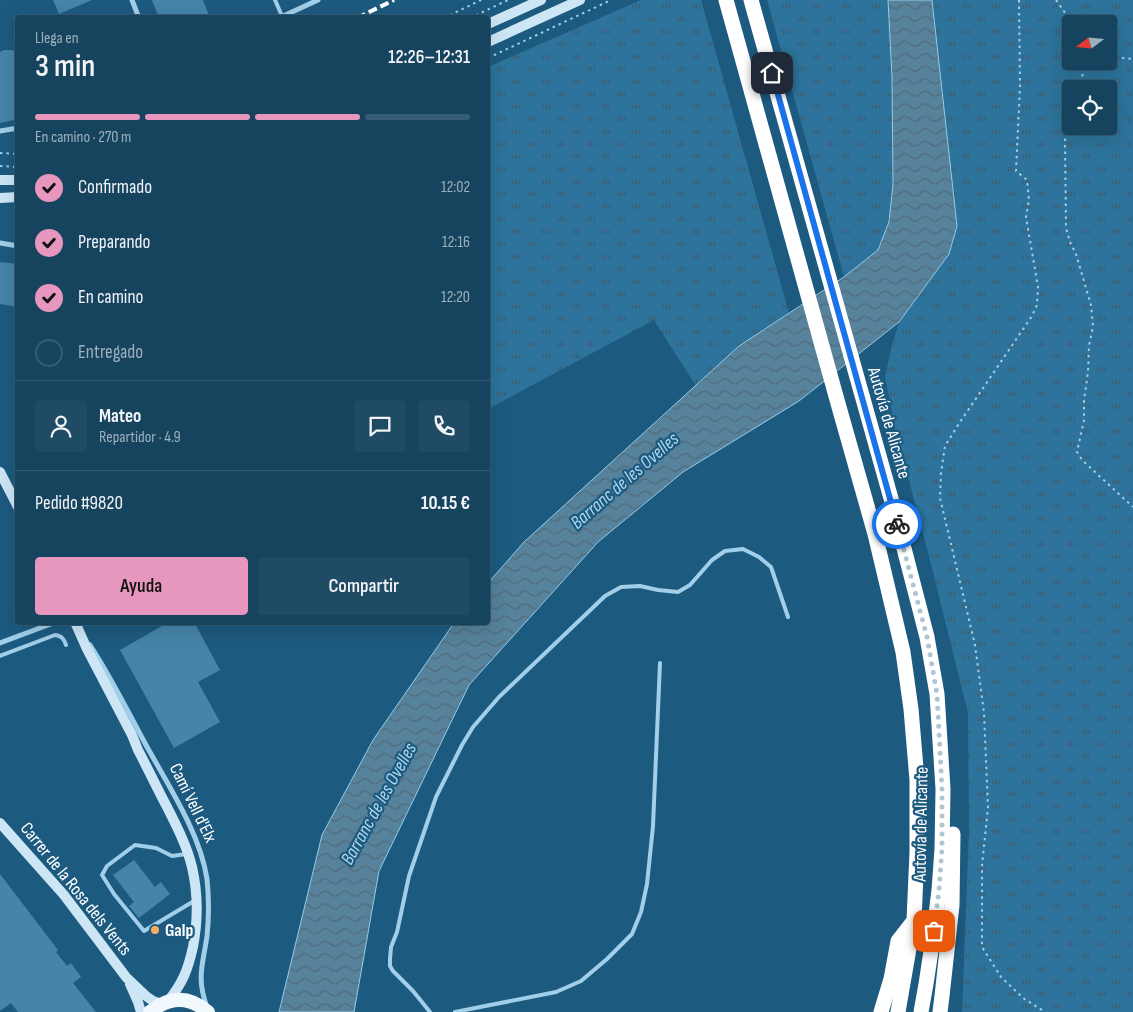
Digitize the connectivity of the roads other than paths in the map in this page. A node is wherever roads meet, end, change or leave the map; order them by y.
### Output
1 (132, 0) edge
2 (275, 0) edge
3 (318, 0) edge
4 (541, 0) edge
5 (580, 0) edge
6 (726, 0) edge
7 (751, 0) edge
8 (138, 15) edge
9 (280, 15) edge
10 (285, 15) edge
11 (490, 23) edge
12 (490, 41) edge
13 (15, 128) edge
14 (0, 131) edge
15 (0, 180) edge
16 (15, 180) edge
17 (15, 197) edge
18 (1, 198) edge
19 (0, 243) edge
20 (15, 246) edge
21 (0, 472) edge
22 (15, 501) edge
23 (788, 617) dead end
24 (48, 625) edge
25 (76, 625) edge
26 (77, 625) edge
27 (0, 643) edge
28 (66, 645) dead end
29 (0, 656) edge
30 (660, 663) dead end
31 (937, 694) junction
32 (0, 823) edge
33 (188, 853) junction
34 (196, 900) junction
35 (914, 920) junction
36 (126, 976) junction
37 (165, 1003) junction
38 (141, 1012) edge
39 (150, 1012) edge
40 (208, 1012) edge
41 (430, 1012) edge
42 (455, 1012) edge
43 (881, 1012) edge
44 (898, 1012) edge
45 (920, 1012) edge
46 (940, 1012) edge

1 - 8 street
2 - 9 lane
3 - 10 street
4 - 11 main road
5 - 12 main road
6 - 35 highway, Autovía de Alicante
7 - 31 highway, Autovía de Alicante
13 - 14 street
15 - 16 main road, bridge
17 - 18 main road
19 - 20 street
21 - 22 main road
23 - 41 lane
24 - 27 street
25 - 33 main road, Camí Vell d'Elx
26 - 40 street, Camí Vell d'Elx
28 - 29 lane
30 - 42 lane
31 - 45 highway, Autovía de Alicante
31 - 46 highway
32 - 36 main road, Carrer de la Rosa dels Vents
33 - 34 main road, Camí Vell d'Elx
33 - 34 lane
34 - 37 main road, Camí Vell d'Elx
35 - 43 highway
35 - 44 highway, Autovía de Alicante
36 - 37 main road, Carrer de la Rosa dels Vents
36 - 38 main road, Carrer de la Rosa dels Vents
37 - 39 highway
37 - 40 highway

